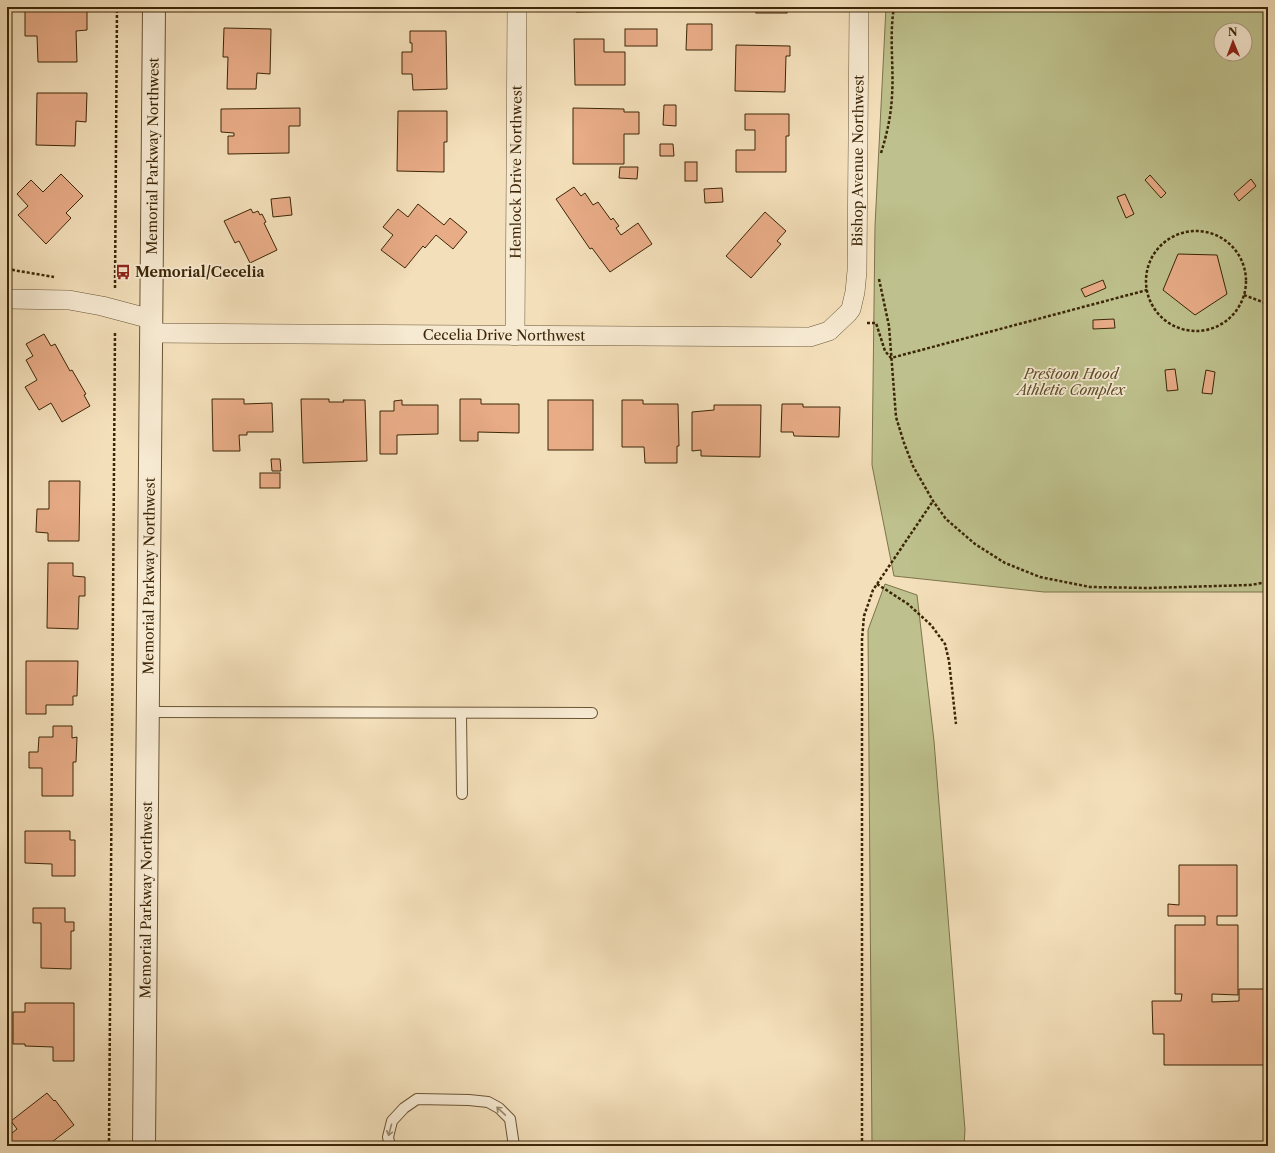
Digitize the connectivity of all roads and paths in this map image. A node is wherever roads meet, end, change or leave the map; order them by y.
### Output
1 (117, 7) edge
2 (154, 7) edge
3 (517, 7) edge
4 (859, 7) edge
5 (894, 7) edge
6 (879, 158) dead end
7 (878, 272) dead end
8 (1147, 290) junction
9 (1244, 295) junction
10 (7, 299) edge
11 (1268, 304) edge
12 (115, 310) junction
13 (848, 313) joint
14 (151, 326) junction
15 (515, 336) junction
16 (891, 358) junction
17 (932, 501) junction
18 (1268, 582) edge
19 (877, 584) junction
20 (148, 712) junction
21 (592, 713) dead end
22 (461, 714) junction
23 (956, 724) dead end
24 (462, 794) dead end
25 (109, 1146) edge
26 (144, 1146) edge
27 (390, 1146) edge
28 (514, 1146) edge
29 (862, 1146) edge

1 - 12 path
2 - 14 street, Memorial Parkway Northwest
3 - 15 street, Hemlock Drive Northwest
4 - 13 street, Bishop Avenue Northwest
5 - 6 path
7 - 16 path
8 - 9 path
8 - 9 path
8 - 16 path
9 - 11 path
10 - 12 street, Cecelia Drive Northwest
12 - 14 street, Cecelia Drive Northwest
12 - 25 path
13 - 15 street, Cecelia Drive Northwest
14 - 15 street, Cecelia Drive Northwest
14 - 20 street, Memorial Parkway Northwest
16 - 17 path
17 - 18 path
17 - 19 path
19 - 23 path
19 - 29 path
20 - 22 lane
20 - 26 street, Memorial Parkway Northwest
21 - 22 lane
22 - 24 lane
28 -> 27 lane

